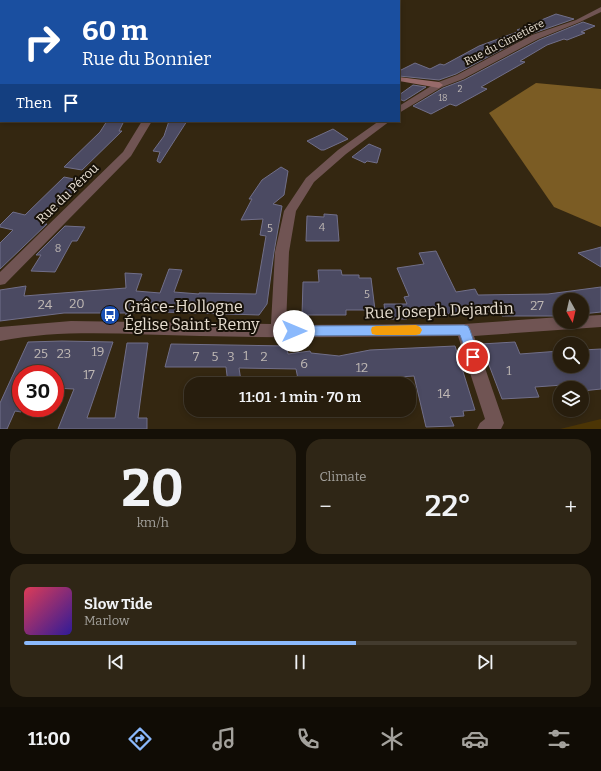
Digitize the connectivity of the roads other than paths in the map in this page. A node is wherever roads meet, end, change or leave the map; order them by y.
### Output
1 (601, 9) edge
2 (400, 79) edge
3 (439, 85) junction
4 (400, 109) edge
5 (146, 122) edge
6 (384, 122) edge
7 (0, 280) edge
8 (601, 321) edge
9 (464, 330) junction
10 (278, 331) junction
11 (0, 334) edge
12 (486, 429) edge

1 - 3 street, Rue du Cimetière
2 - 3 street
3 - 4 street, Rue du Cimetière
5 - 7 street, Rue du Pérou
6 - 10 street
8 - 9 street, Rue Joseph Dejardin
9 - 10 street, Rue Joseph Dejardin
9 - 12 street
10 - 11 street, Rue Joseph Dejardin

